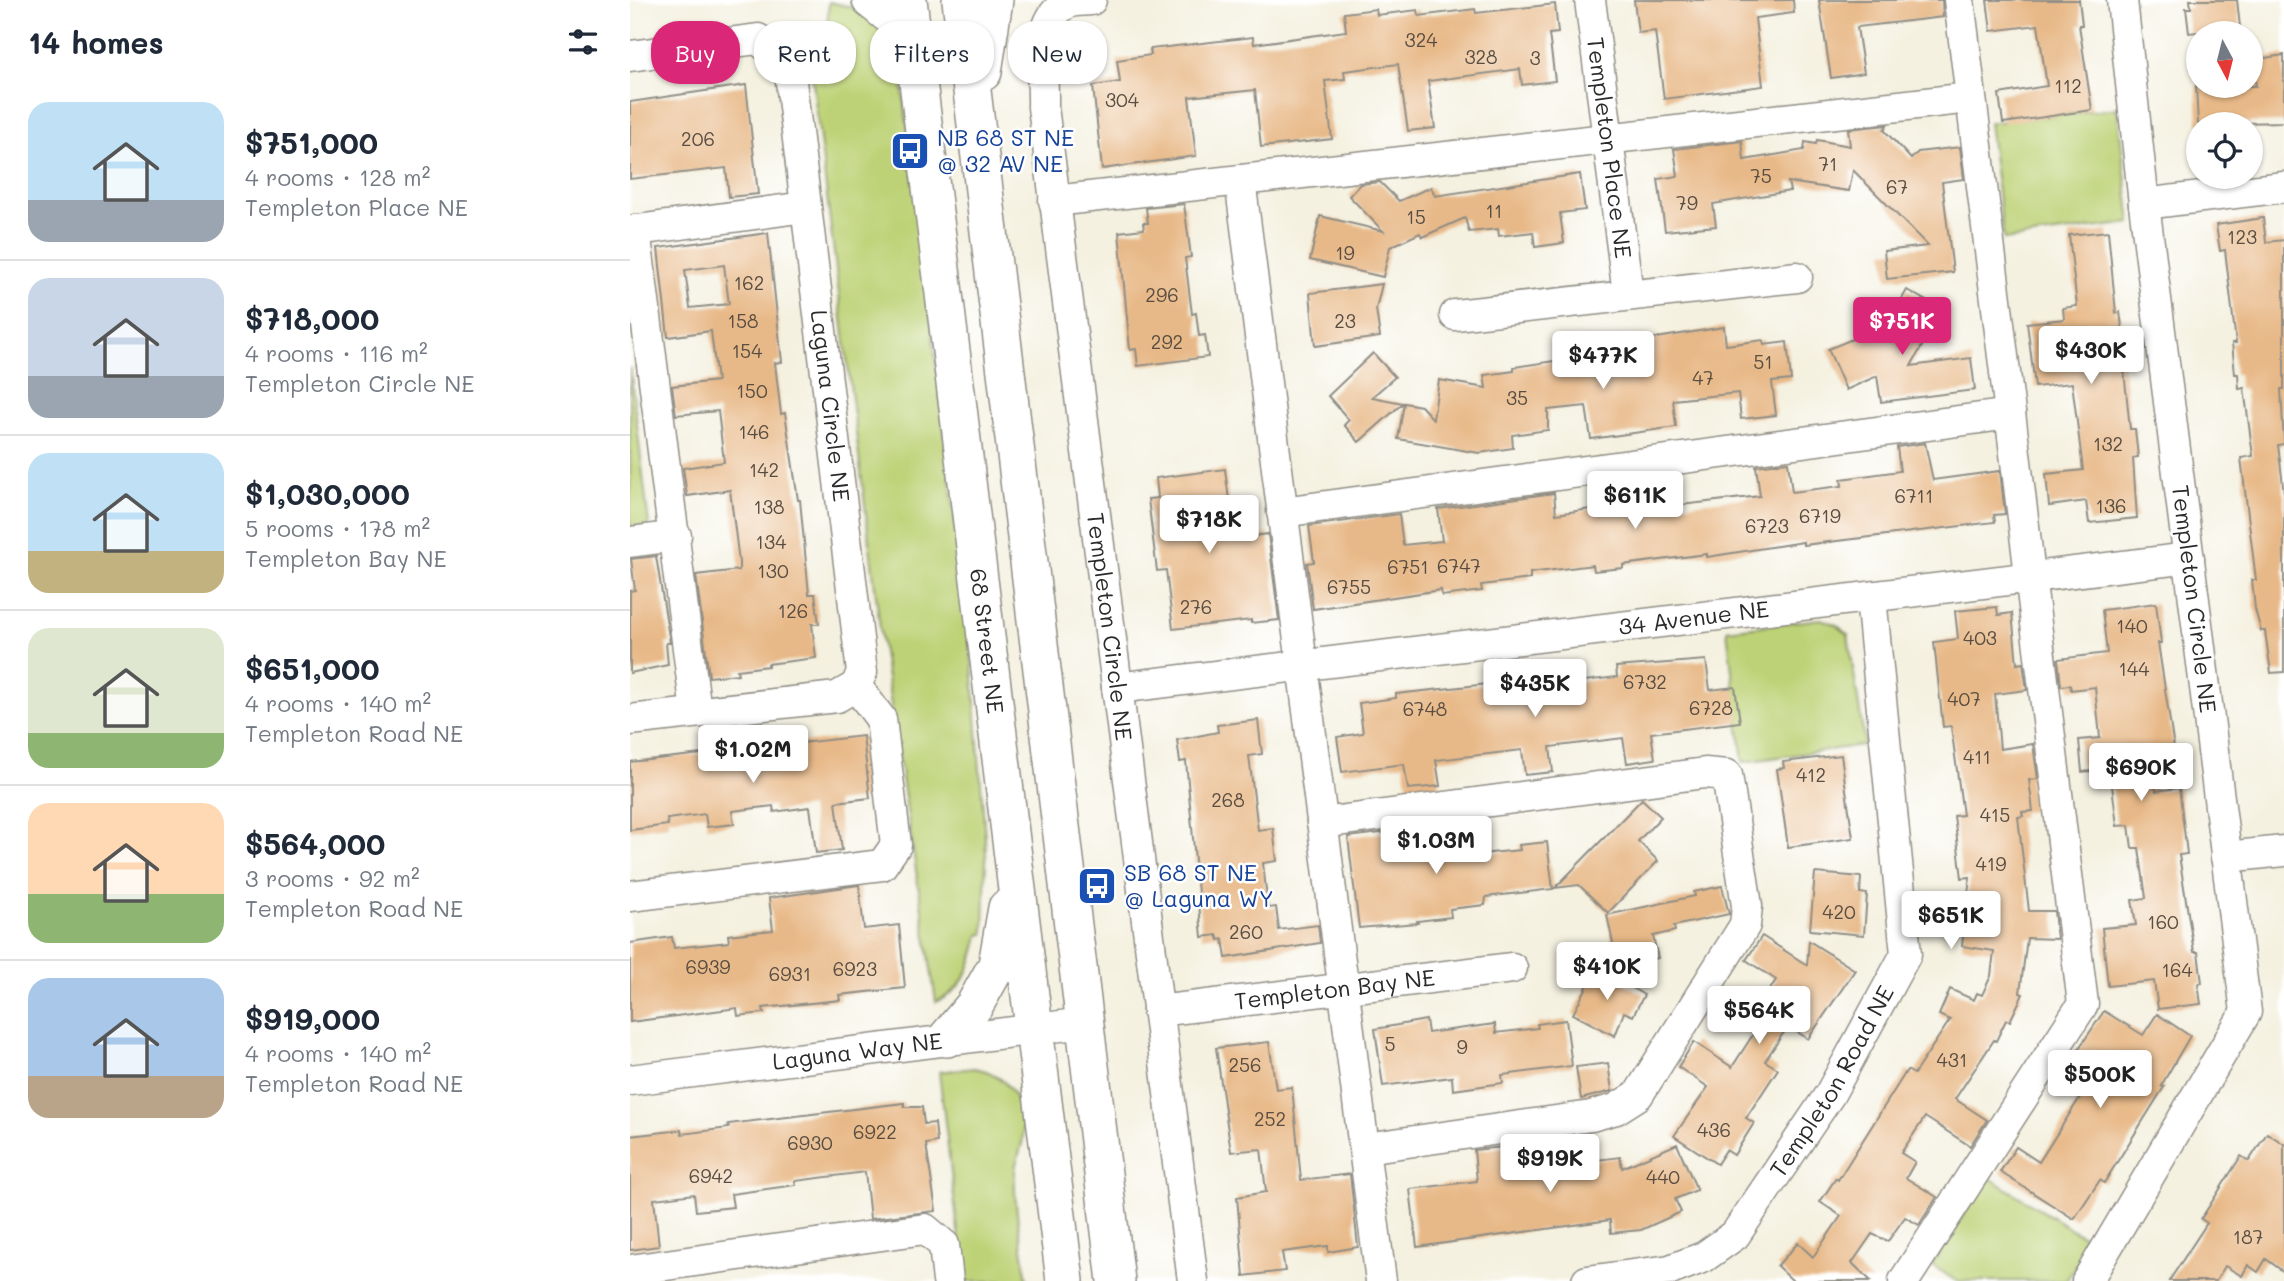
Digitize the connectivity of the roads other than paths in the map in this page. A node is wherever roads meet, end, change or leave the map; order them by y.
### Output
1 (871, 0) edge
2 (961, 0) edge
3 (994, 0) edge
4 (1091, 0) edge
5 (1590, 0) edge
6 (1959, 0) edge
7 (2122, 0) edge
8 (910, 16) edge
9 (630, 56) edge
10 (1970, 98) junction
11 (976, 121) junction
12 (1608, 139) junction
13 (1240, 180) junction
14 (2284, 187) edge
15 (1054, 201) junction
16 (2144, 204) junction
17 (805, 207) junction
18 (632, 231) edge
19 (1797, 277) dead end
20 (1628, 294) junction
21 (1455, 315) dead end
22 (2010, 414) junction
23 (1282, 512) junction
24 (676, 536) junction
25 (630, 542) edge
26 (2189, 558) junction
27 (2030, 578) junction
28 (1871, 597) junction
29 (1301, 666) junction
30 (856, 686) junction
31 (1117, 688) junction
32 (696, 712) junction
33 (630, 719) edge
34 (1322, 823) junction
35 (2284, 851) edge
36 (2226, 858) junction
37 (1014, 873) junction
38 (630, 896) edge
39 (1512, 968) dead end
40 (1342, 988) junction
41 (1158, 1012) junction
42 (1084, 1023) junction
43 (1033, 1029) junction
44 (947, 1038) junction
45 (630, 1080) edge
46 (1365, 1148) junction
47 (630, 1270) edge
48 (948, 1281) edge
49 (1065, 1281) edge
50 (1115, 1281) edge
51 (1193, 1281) edge
52 (1381, 1281) edge
53 (1587, 1281) edge
54 (1904, 1281) edge
55 (2087, 1281) edge

1 - 8 main road
2 - 11 main road
3 - 11 main road
4 - 15 street, Templeton Circle NE
5 - 12 street, Templeton Place NE
6 - 10 street
7 - 16 street, Templeton Circle NE
8 - 37 main road, 68 Street NE
9 - 17 street, Laguna Circle NE
10 - 12 street
10 - 22 street
11 - 42 main road
12 - 13 street
12 - 20 street, Templeton Place NE
13 - 15 street
13 - 23 street
14 - 16 street
15 - 31 street, Templeton Circle NE
16 - 26 street, Templeton Circle NE
17 - 18 street
17 - 30 street, Laguna Circle NE
18 - 24 street
19 - 20 street
20 - 21 street
22 - 23 street
22 - 27 street
23 - 29 street
24 - 25 street
24 - 32 street
26 - 27 street, 34 Avenue NE
26 - 36 street, Templeton Circle NE
27 - 28 street, 34 Avenue NE
27 - 54 street
28 - 29 street, 34 Avenue NE
28 - 53 street, Templeton Road NE
29 - 31 street, 34 Avenue NE
29 - 34 street
30 - 32 street
30 - 38 street
31 - 41 street, Templeton Circle NE
32 - 33 street
34 - 40 street
34 - 46 street
35 - 36 street
36 - 55 street, Templeton Circle NE
37 - 43 main road, 68 Street NE
37 - 44 main road
39 - 40 street, Templeton Bay NE
40 - 41 street, Templeton Bay NE
40 - 46 street
41 - 51 street, Templeton Circle NE
42 - 43 street, Laguna Way NE
42 - 50 main road
43 - 44 street, Laguna Way NE
43 - 49 main road, 68 Street NE
44 - 45 street, Laguna Way NE
46 - 52 street
47 - 48 street

